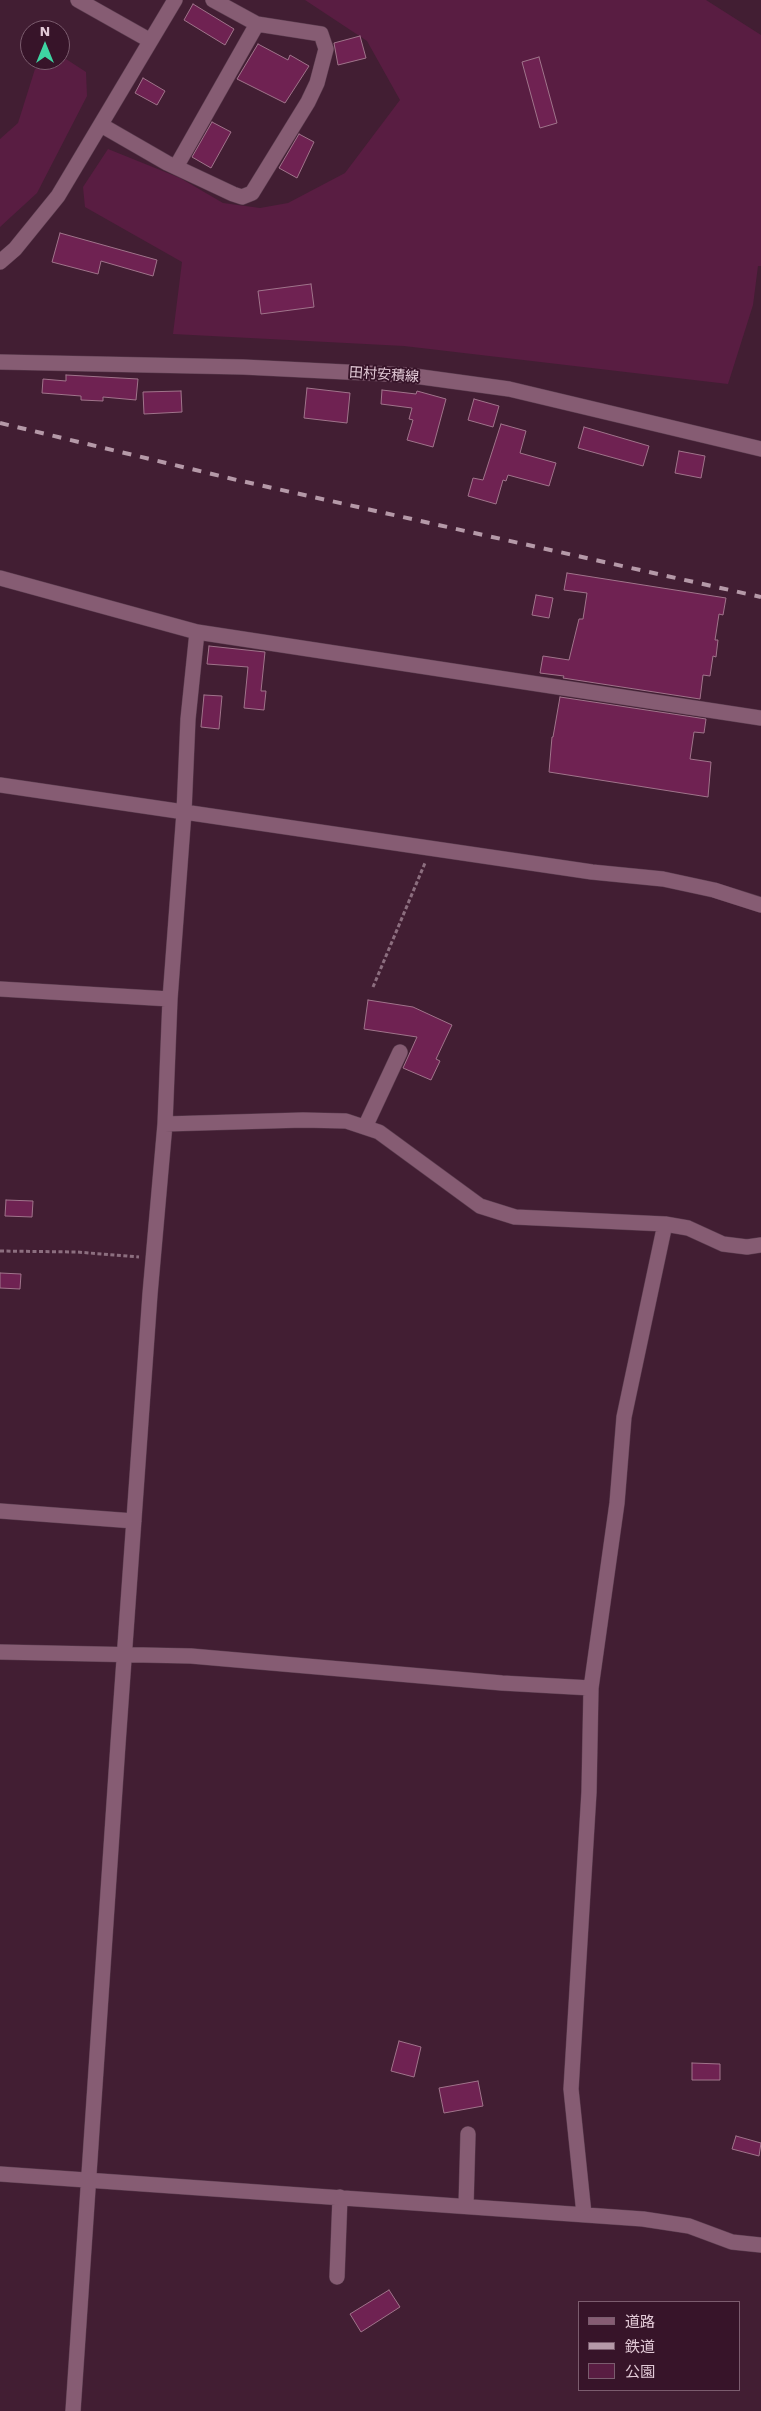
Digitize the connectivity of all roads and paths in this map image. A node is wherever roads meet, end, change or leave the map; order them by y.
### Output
1 (78, 0) edge
2 (175, 0) edge
3 (213, 0) edge
4 (257, 24) junction
5 (149, 40) junction
6 (101, 126) junction
7 (176, 167) junction
8 (0, 262) edge
9 (0, 362) edge
10 (761, 449) edge
11 (0, 578) edge
12 (197, 632) junction
13 (761, 718) edge
14 (0, 785) edge
15 (184, 812) junction
16 (432, 848) junction
17 (761, 906) edge
18 (374, 987) dead end
19 (0, 990) edge
20 (170, 999) junction
21 (400, 1052) dead end
22 (165, 1124) junction
23 (365, 1127) junction
24 (665, 1224) junction
25 (761, 1245) edge
26 (0, 1251) edge
27 (153, 1258) junction
28 (0, 1511) edge
29 (134, 1521) junction
30 (0, 1652) edge
31 (124, 1653) junction
32 (591, 1688) junction
33 (468, 2134) dead end
34 (0, 2174) edge
35 (89, 2181) junction
36 (340, 2197) junction
37 (466, 2206) junction
38 (584, 2214) junction
39 (761, 2245) edge
40 (337, 2277) dead end
41 (73, 2411) edge

1 - 5 street
2 - 5 street
3 - 4 street
4 - 7 street
4 - 7 street
5 - 6 street
6 - 7 street
6 - 8 street
9 - 10 street, 田村安積線
11 - 12 street
12 - 13 street
12 - 15 street
14 - 15 street
15 - 16 street
15 - 20 street
16 - 17 street
16 - 18 path
19 - 20 street
20 - 22 street
21 - 23 street
22 - 23 street
22 - 27 street
23 - 24 street
24 - 25 street
24 - 32 street
26 - 27 path
27 - 29 street
28 - 29 street
29 - 31 street
30 - 31 street
31 - 32 street
31 - 35 street
32 - 38 street
33 - 37 street
34 - 35 street
35 - 36 street
35 - 41 street
36 - 37 street
36 - 40 street
37 - 38 street
38 - 39 street

